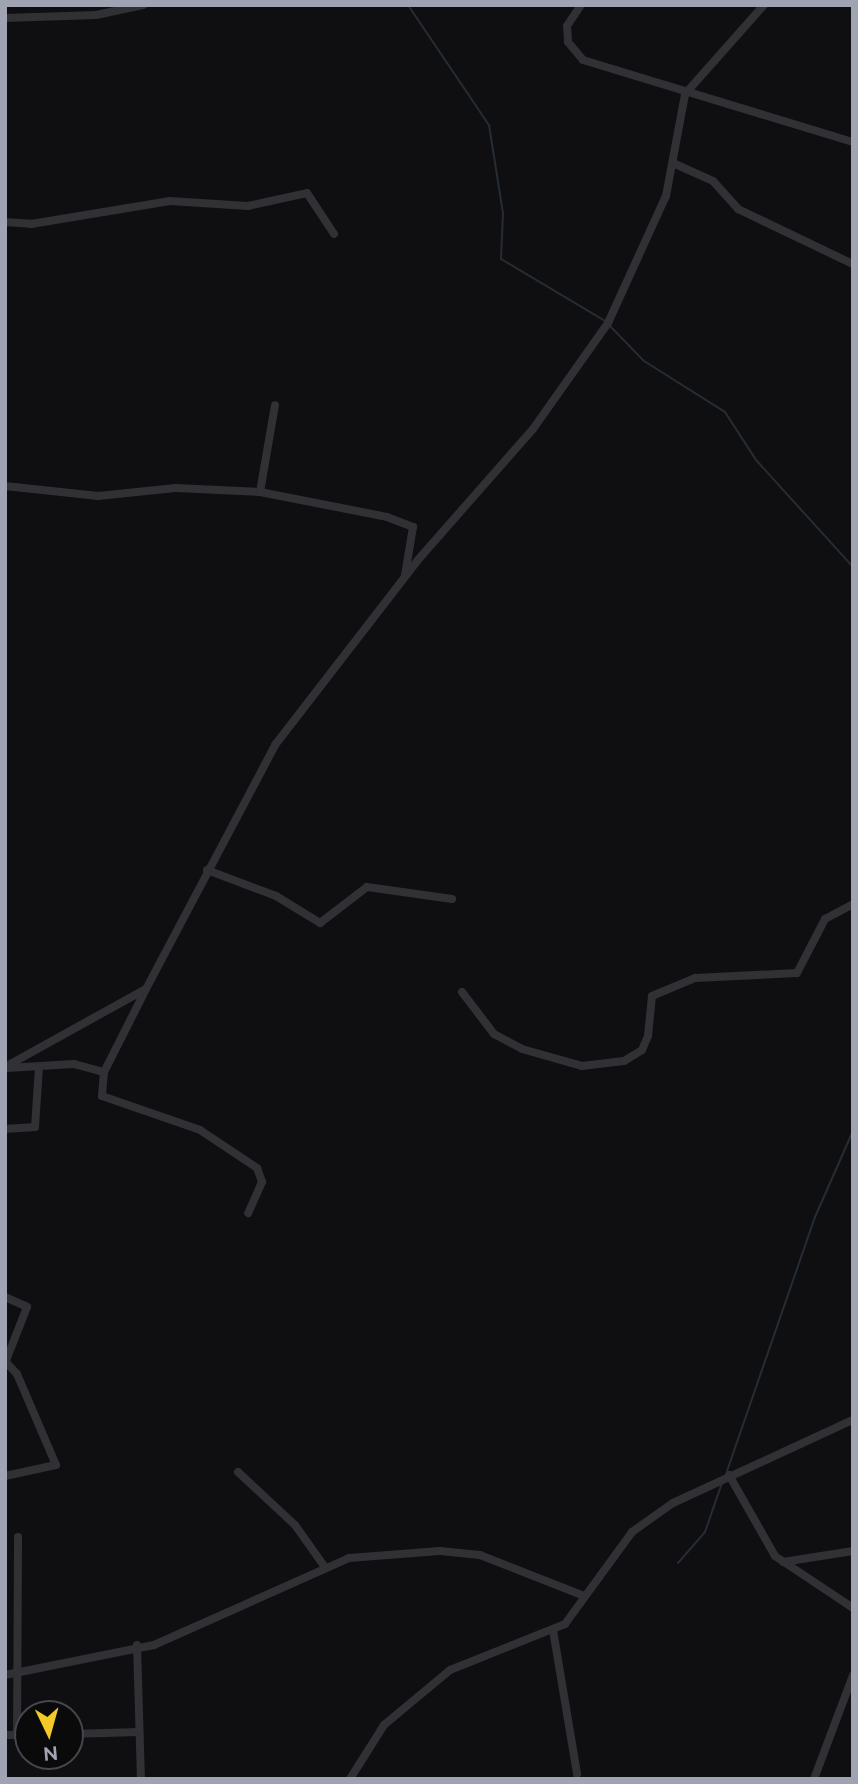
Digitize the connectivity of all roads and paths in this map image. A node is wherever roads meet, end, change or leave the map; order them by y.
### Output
1 (143, 5) edge
2 (581, 5) edge
3 (764, 5) edge
4 (5, 18) edge
5 (685, 94) junction
6 (853, 142) edge
7 (673, 163) junction
8 (5, 222) edge
9 (334, 234) dead end
10 (853, 264) edge
11 (275, 405) dead end
12 (5, 486) edge
13 (260, 492) junction
14 (405, 578) junction
15 (207, 870) junction
16 (452, 899) dead end
17 (853, 904) edge
18 (146, 989) junction
19 (462, 992) dead end
20 (39, 1066) junction
21 (5, 1068) edge
22 (104, 1072) junction
23 (5, 1129) edge
24 (248, 1213) dead end
25 (5, 1297) edge
26 (6, 1363) edge
27 (853, 1420) edge
28 (237, 1472) dead end
29 (729, 1475) junction
30 (5, 1476) edge
31 (18, 1537) dead end
32 (853, 1551) edge
33 (783, 1562) junction
34 (324, 1566) junction
35 (584, 1596) junction
36 (853, 1608) edge
37 (552, 1630) junction
38 (137, 1645) junction
39 (5, 1675) edge
40 (19, 1675) junction
41 (853, 1675) edge
42 (18, 1700) edge
43 (139, 1732) junction
44 (84, 1734) edge
45 (578, 1774) dead end
46 (141, 1779) edge
47 (350, 1779) edge
48 (814, 1779) edge

1 - 4 street
2 - 5 street
3 - 5 street
5 - 6 street
5 - 7 street
7 - 10 street
7 - 14 street
8 - 9 street
11 - 13 street
12 - 13 street
13 - 14 street
14 - 15 street
15 - 16 street
15 - 18 street
17 - 19 street
18 - 21 street
18 - 22 street
20 - 21 street
20 - 22 street
20 - 23 street
22 - 24 street
25 - 26 street
26 - 30 street
27 - 29 street
28 - 34 street
29 - 33 street
29 - 35 street
31 - 40 street
32 - 33 street
33 - 36 street
34 - 35 street
34 - 38 street
35 - 37 street
37 - 45 street
37 - 47 street
38 - 40 street
38 - 43 street
39 - 40 street
40 - 42 street
41 - 48 street
43 - 44 street
43 - 46 street

